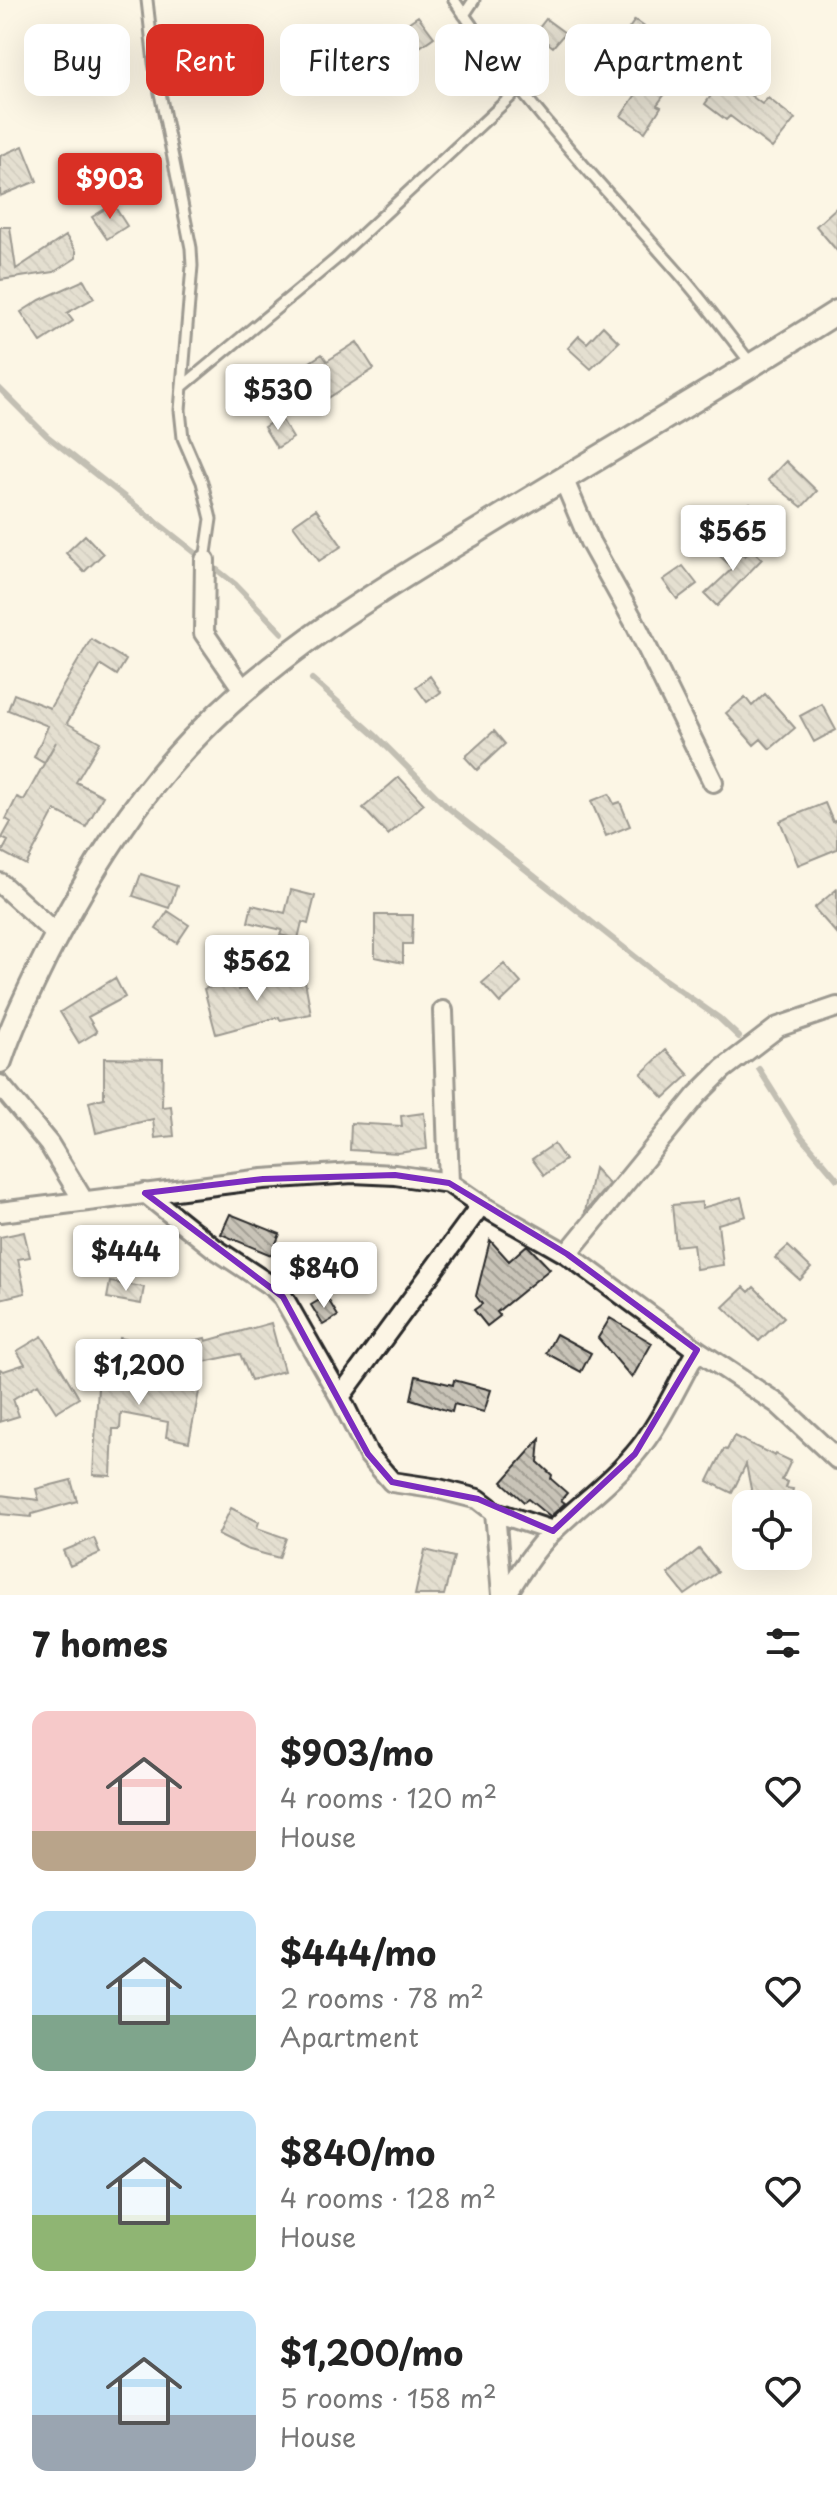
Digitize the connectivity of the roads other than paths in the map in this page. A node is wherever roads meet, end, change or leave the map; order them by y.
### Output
1 (147, 0) edge
2 (454, 0) edge
3 (474, 0) edge
4 (464, 15) junction
5 (471, 24) edge
6 (511, 96) edge
7 (525, 96) edge
8 (837, 312) edge
9 (753, 366) junction
10 (183, 386) junction
11 (563, 478) junction
12 (205, 560) joint
13 (244, 691) junction
14 (713, 782) dead end
15 (0, 883) edge
16 (57, 935) junction
17 (837, 1007) edge
18 (443, 1011) dead end
19 (0, 1061) edge
20 (0, 1085) edge
21 (449, 1183) junction
22 (145, 1193) junction
23 (83, 1200) junction
24 (481, 1205) junction
25 (0, 1212) edge
26 (567, 1254) junction
27 (697, 1350) junction
28 (340, 1397) junction
29 (837, 1459) edge
30 (495, 1512) junction
31 (553, 1531) junction
32 (504, 1595) edge

1 - 10 lane
2 - 4 lane
3 - 4 lane
4 - 5 lane
6 - 10 lane
7 - 9 lane
8 - 9 street
9 - 11 street
10 - 12 lane
11 - 13 street
11 - 14 street
12 - 13 street
13 - 16 street
15 - 16 street
16 - 19 street
17 - 26 street
18 - 21 street
20 - 23 street
21 - 22 street
21 - 24 street
22 - 23 street
22 - 28 street
23 - 25 street
24 - 26 street
24 - 28 street
26 - 27 street
27 - 29 street
27 - 31 street
28 - 30 street
30 - 31 street
30 - 32 street
31 - 32 street

